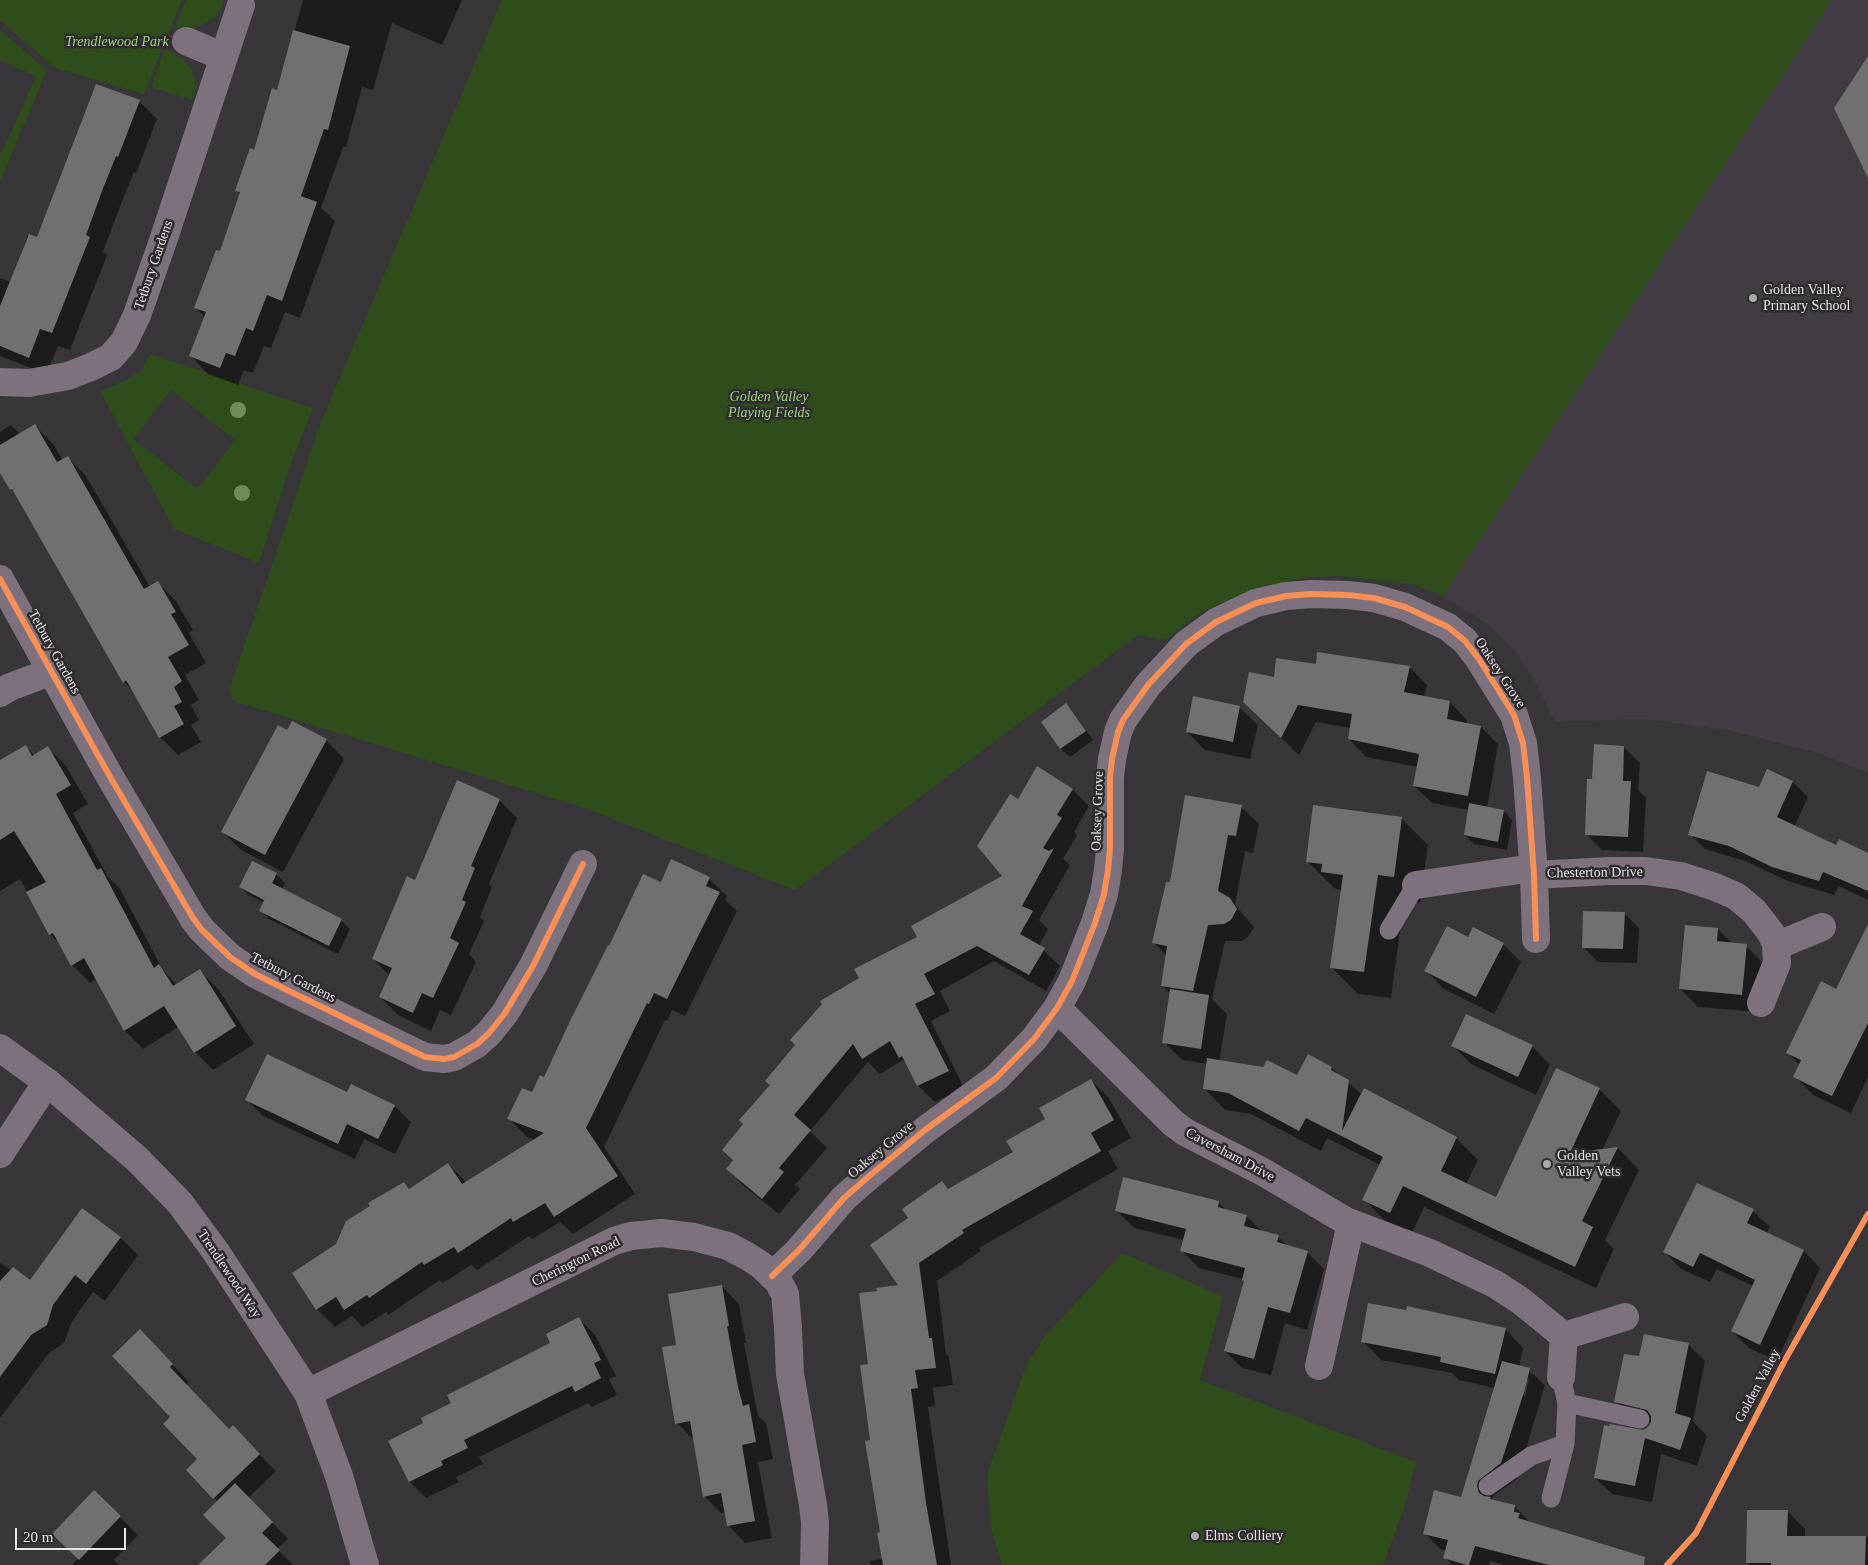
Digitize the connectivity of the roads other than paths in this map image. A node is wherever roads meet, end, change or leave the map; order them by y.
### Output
1 (241, 5) dead end
2 (186, 41) dead end
3 (224, 57) junction
4 (0, 382) edge
5 (0, 579) edge
6 (50, 672) junction
7 (0, 693) edge
8 (583, 864) dead end
9 (1534, 871) junction
10 (1416, 885) joint
11 (1822, 927) dead end
12 (1389, 930) dead end
13 (1536, 940) dead end
14 (1776, 946) junction
15 (1761, 1003) dead end
16 (1057, 1008) junction
17 (0, 1048) edge
18 (47, 1082) junction
19 (0, 1154) edge
20 (1351, 1223) junction
21 (772, 1276) junction
22 (1625, 1317) dead end
23 (1564, 1336) junction
24 (1319, 1366) dead end
25 (1564, 1390) junction
26 (308, 1393) junction
27 (1640, 1419) dead end
28 (1565, 1444) junction
29 (1488, 1486) dead end
30 (1552, 1498) dead end
31 (365, 1565) edge
32 (814, 1565) edge

1 - 3 street, Tetbury Gardens
2 - 3 street
3 - 4 street, Tetbury Gardens
5 - 6 street, Tetbury Gardens
6 - 7 street, Tetbury Gardens
6 - 8 street, Tetbury Gardens
9 - 10 street
9 - 13 street, Oaksey Grove
9 - 14 street, Chesterton Drive
9 - 16 street, Oaksey Grove
10 - 12 lane
11 - 14 street
14 - 15 street
16 - 20 street, Caversham Drive
16 - 21 street, Oaksey Grove
17 - 18 street, Trendlewood Way
18 - 19 street
18 - 26 street, Trendlewood Way
20 - 23 street, Caversham Drive
20 - 24 street
21 - 26 street, Cherington Road
21 - 32 street, Cherington Road
22 - 23 street
23 - 25 street
25 - 27 lane
25 - 28 lane
26 - 31 street, Trendlewood Way
28 - 29 lane
28 - 30 lane

